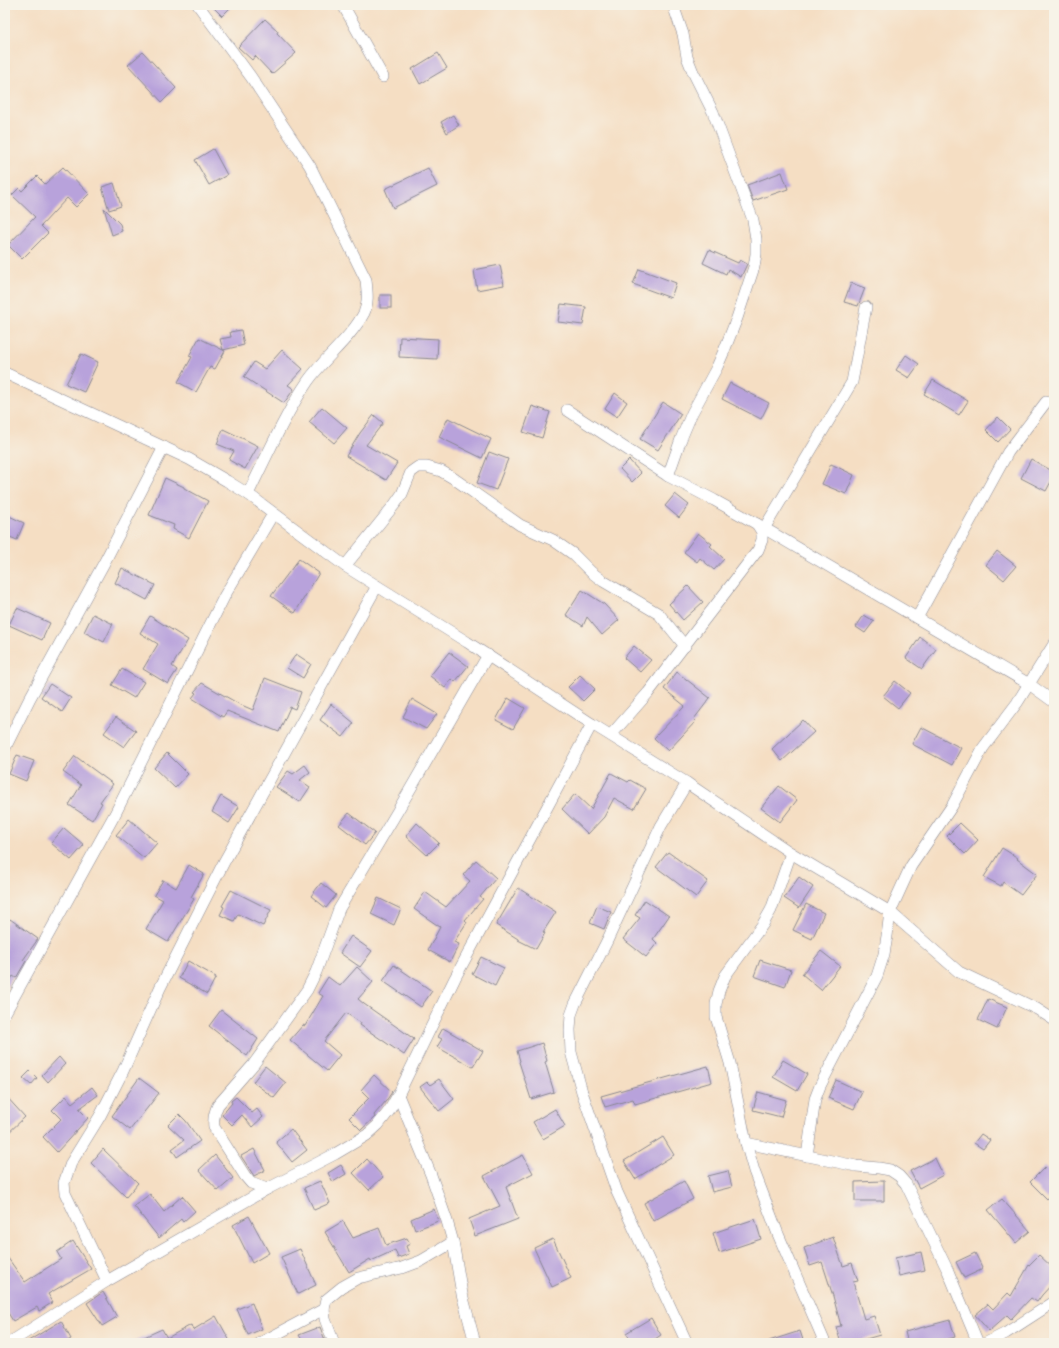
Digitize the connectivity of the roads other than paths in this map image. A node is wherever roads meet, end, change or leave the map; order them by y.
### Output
1 (198, 5) edge
2 (343, 5) edge
3 (673, 5) edge
4 (383, 77) dead end
5 (866, 307) dead end
6 (5, 373) edge
7 (1046, 402) dead end
8 (567, 410) dead end
9 (164, 447) junction
10 (668, 476) junction
11 (248, 494) junction
12 (273, 514) junction
13 (761, 528) junction
14 (345, 566) junction
15 (377, 586) junction
16 (917, 618) junction
17 (1054, 644) edge
18 (685, 646) junction
19 (488, 655) junction
20 (1029, 684) junction
21 (1054, 702) edge
22 (592, 724) junction
23 (611, 735) junction
24 (5, 748) edge
25 (687, 783) junction
26 (791, 853) junction
27 (890, 912) junction
28 (5, 1013) edge
29 (1054, 1020) edge
30 (398, 1095) junction
31 (746, 1143) junction
32 (807, 1156) junction
33 (267, 1189) junction
34 (453, 1242) junction
35 (107, 1281) junction
36 (1054, 1302) edge
37 (324, 1309) junction
38 (9, 1340) edge
39 (260, 1343) edge
40 (334, 1343) edge
41 (475, 1343) edge
42 (687, 1343) edge
43 (824, 1343) edge
44 (978, 1343) edge
45 (986, 1343) edge

1 - 11 street
2 - 4 street
3 - 10 street
5 - 13 street
6 - 9 street
7 - 16 street
8 - 10 street
9 - 11 street
9 - 24 street
10 - 13 street
11 - 12 street
12 - 14 street
12 - 28 street
13 - 16 street
13 - 18 street
14 - 15 street
14 - 18 street
15 - 19 street
15 - 35 street
16 - 20 street
17 - 20 street
18 - 23 street
19 - 22 street
19 - 33 street
20 - 21 street
20 - 27 street
22 - 23 street
22 - 30 street
23 - 25 street
25 - 26 street
25 - 42 street
26 - 27 street
26 - 31 street
27 - 29 street
27 - 32 street
30 - 33 street
30 - 34 street
31 - 32 street
31 - 43 street
32 - 44 street
33 - 35 street
34 - 37 street
34 - 41 street
35 - 38 street
36 - 45 street
37 - 39 street
37 - 40 street

